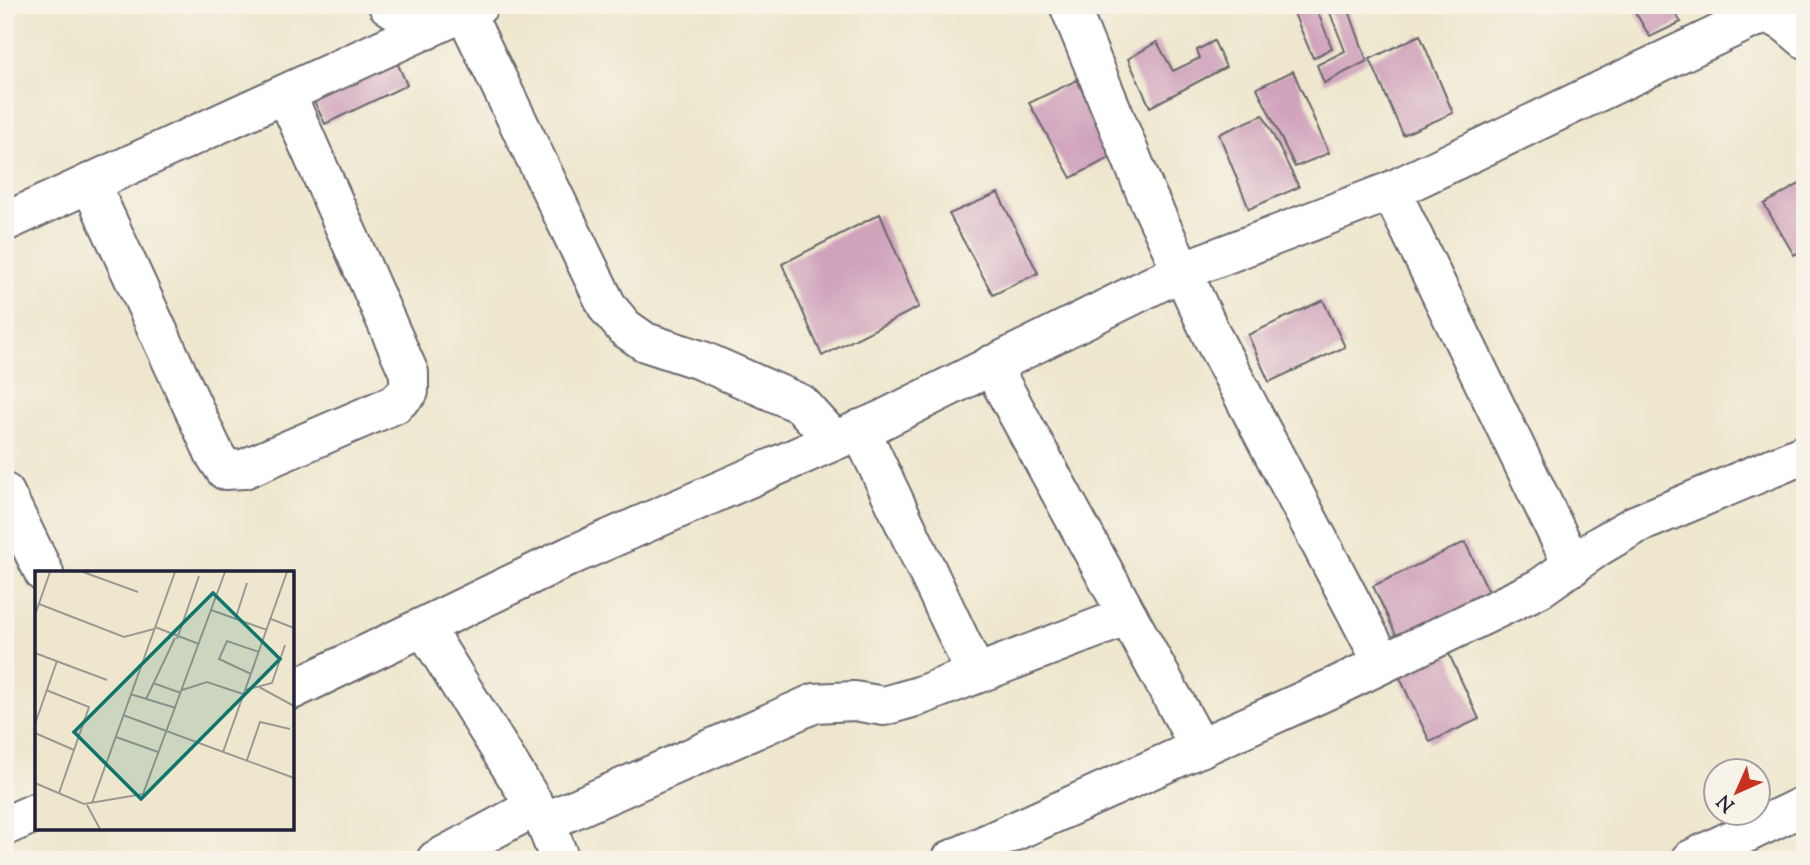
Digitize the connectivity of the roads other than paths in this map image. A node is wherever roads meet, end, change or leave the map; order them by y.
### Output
1 (388, 5) edge
2 (1069, 5) edge
3 (472, 9) edge
4 (426, 30) junction
5 (1805, 39) edge
6 (286, 94) junction
7 (90, 183) junction
8 (1391, 191) junction
9 (5, 222) edge
10 (1182, 271) junction
11 (991, 365) junction
12 (847, 435) junction
13 (1805, 454) edge
14 (5, 493) edge
15 (28, 566) edge
16 (1573, 566) junction
17 (1128, 616) junction
18 (424, 627) junction
19 (1383, 663) junction
20 (976, 674) junction
21 (294, 689) edge
22 (1200, 748) junction
23 (1805, 805) edge
24 (35, 812) edge
25 (540, 814) junction
26 (5, 826) edge
27 (436, 860) edge
28 (560, 860) edge
29 (951, 860) edge
30 (1690, 860) edge

1 - 4 street
2 - 10 street
3 - 4 street
3 - 12 street
4 - 6 street
5 - 8 street
6 - 7 street
6 - 7 street
7 - 9 street
8 - 10 street
8 - 16 street
10 - 11 street
10 - 19 street
11 - 12 street
11 - 17 street
12 - 18 street
12 - 20 street
13 - 16 street
14 - 15 street
16 - 19 street
17 - 20 street
17 - 22 street
18 - 21 street
18 - 25 street
19 - 22 street
20 - 25 street
22 - 29 street
23 - 30 street
24 - 26 street
25 - 27 street
25 - 28 street

